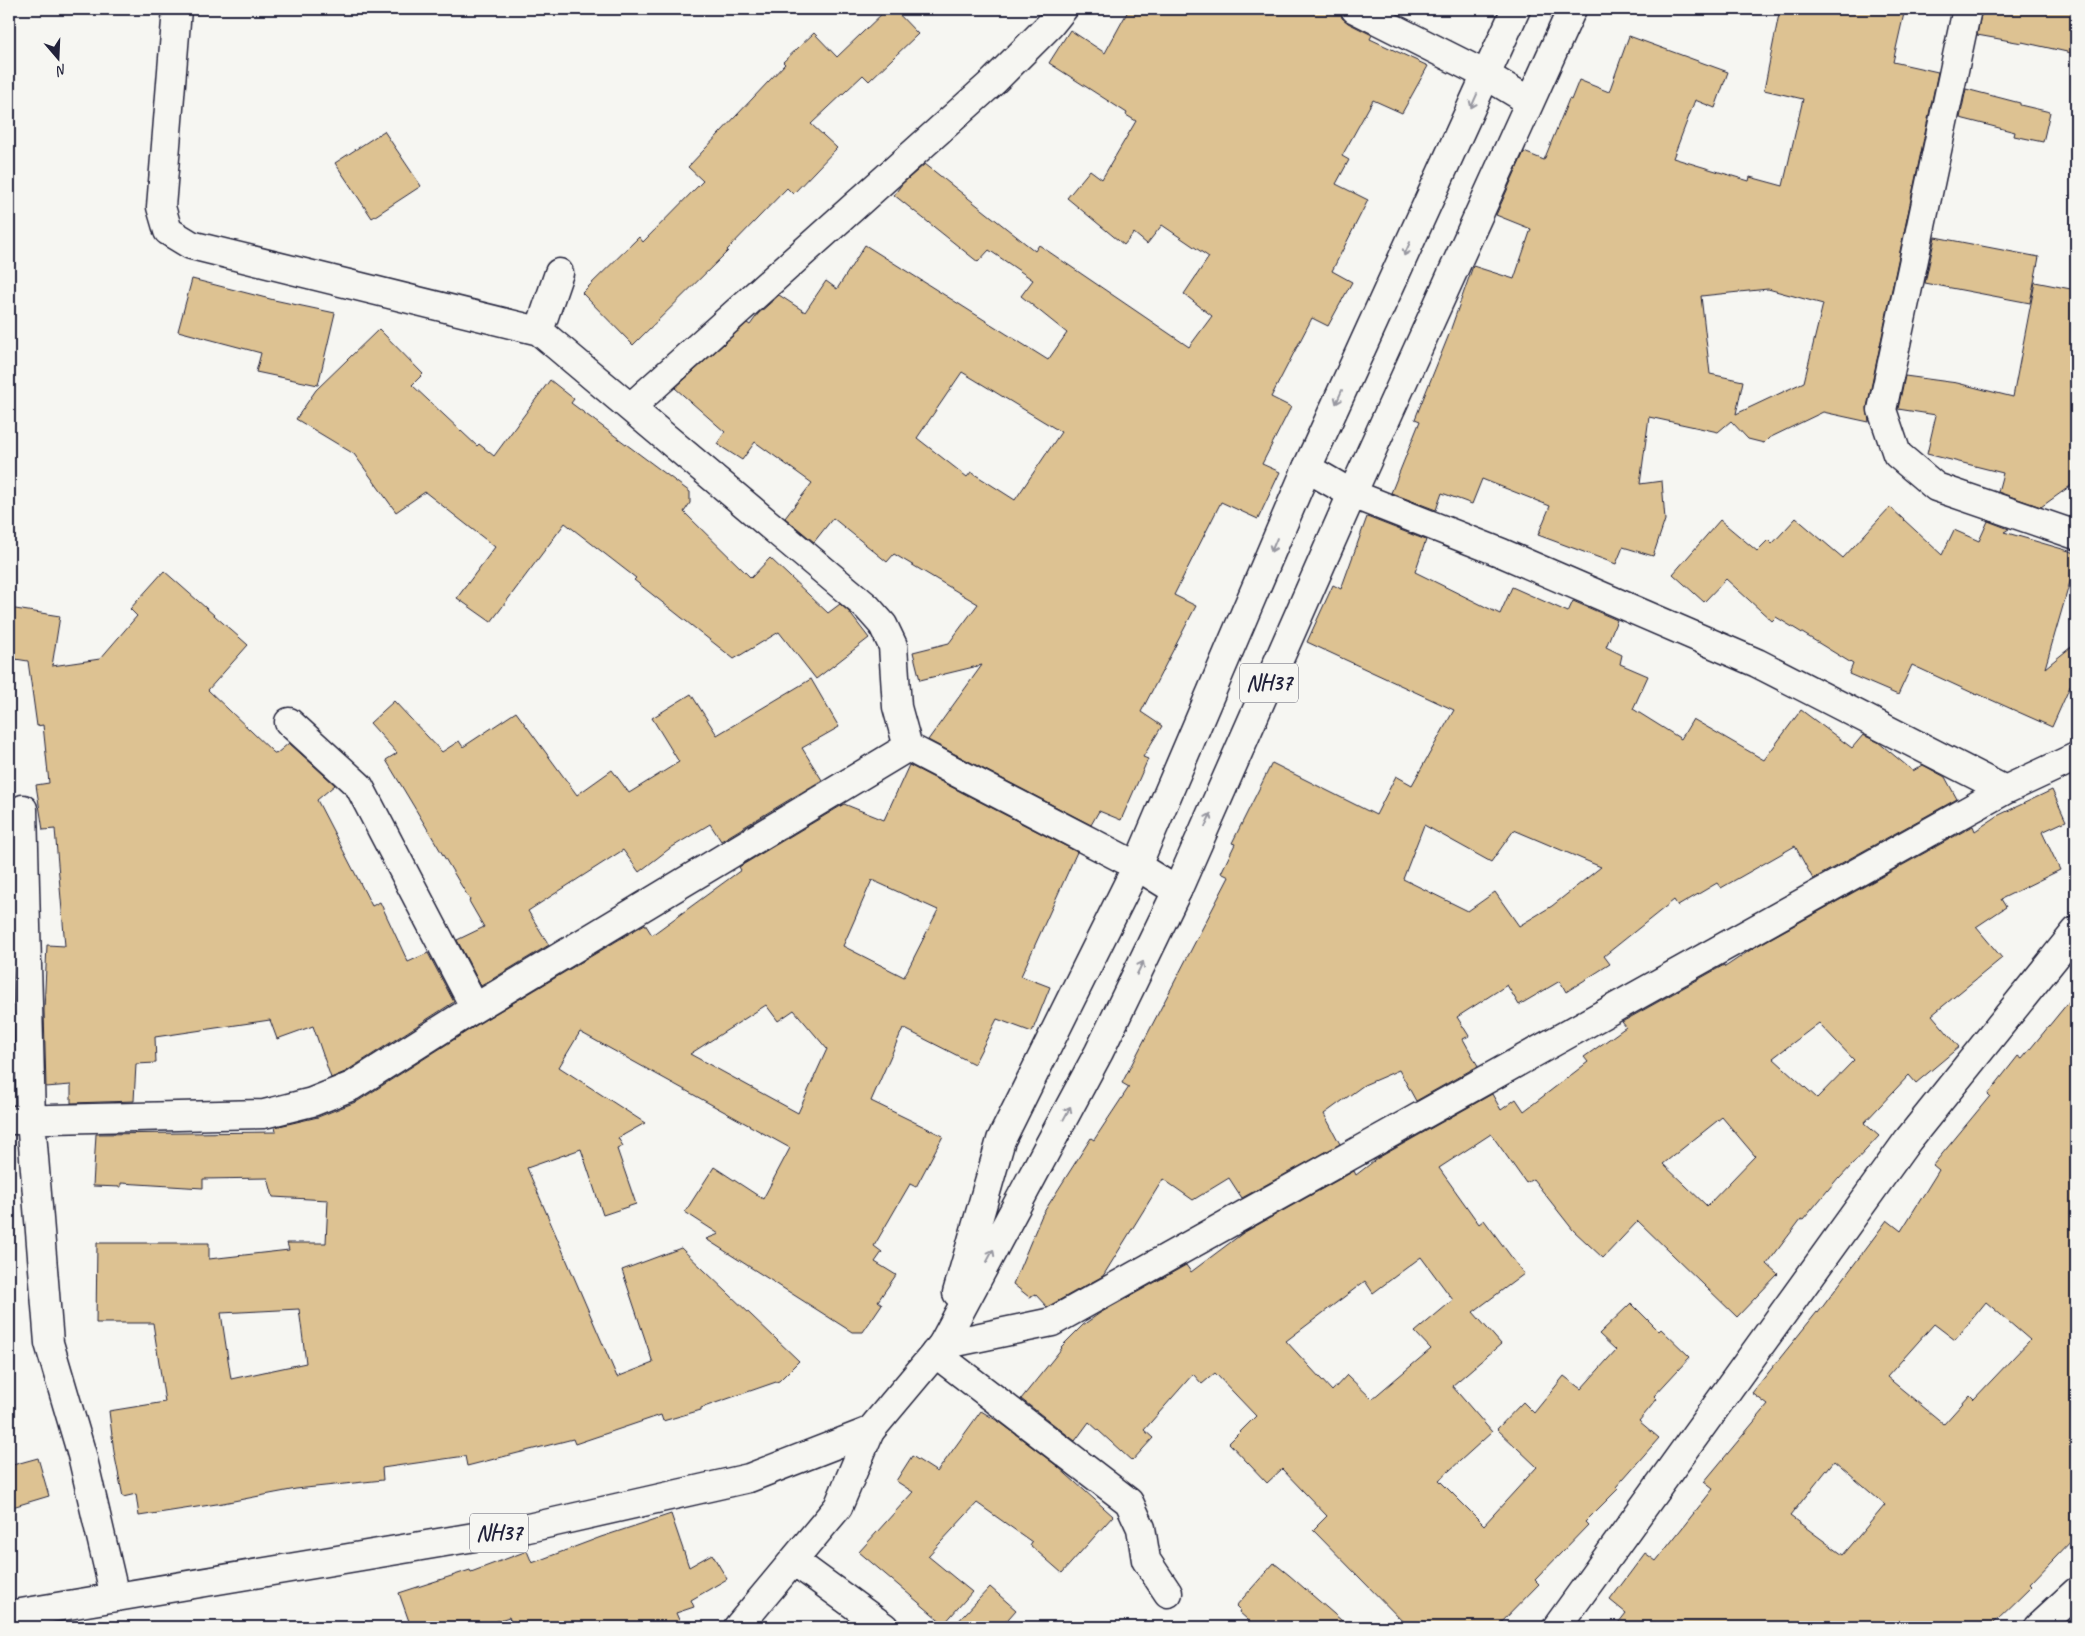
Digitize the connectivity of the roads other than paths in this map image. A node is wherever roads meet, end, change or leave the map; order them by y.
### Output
1 (177, 9) edge
2 (1063, 9) edge
3 (1356, 9) edge
4 (1516, 9) edge
5 (1572, 9) edge
6 (1967, 9) edge
7 (1486, 75) junction
8 (1529, 101) junction
9 (559, 273) dead end
10 (539, 331) junction
11 (631, 407) junction
12 (1307, 468) junction
13 (1352, 494) junction
14 (2076, 535) edge
15 (289, 722) dead end
16 (908, 747) junction
17 (2076, 757) edge
18 (2005, 790) junction
19 (23, 809) dead end
20 (1137, 866) junction
21 (1177, 891) junction
22 (2076, 931) edge
23 (18, 1002) edge
24 (475, 1008) junction
25 (20, 1120) edge
26 (938, 1349) junction
27 (870, 1431) junction
28 (794, 1561) junction
29 (2076, 1592) edge
30 (1168, 1593) dead end
31 (115, 1597) junction
32 (9, 1614) edge
33 (738, 1627) edge
34 (884, 1627) edge
35 (1557, 1627) edge
36 (2038, 1627) edge

1 - 10 main road
2 - 11 main road
3 - 7 main road
4 - 7 main road, NH37
5 - 8 main road, NH37
6 - 14 main road
7 - 8 main road
7 -> 12 main road, NH37
8 - 13 main road, NH37
9 - 10 main road
10 - 11 main road
11 - 16 main road
12 - 13 main road
12 -> 20 main road, NH37
13 - 18 main road
21 -> 13 main road, NH37
15 - 24 main road
16 - 20 main road
16 - 24 main road
17 - 18 main road
18 - 26 main road
19 - 23 main road
20 - 21 main road
20 - 26 main road, NH37
26 -> 21 main road, NH37
22 - 35 main road
23 - 25 main road
24 - 25 main road
25 - 31 main road
26 - 27 main road, NH37
26 - 30 main road
27 - 28 main road
27 - 31 main road, NH37
28 - 33 main road
28 - 34 main road
29 - 36 main road
31 - 32 main road, NH37

